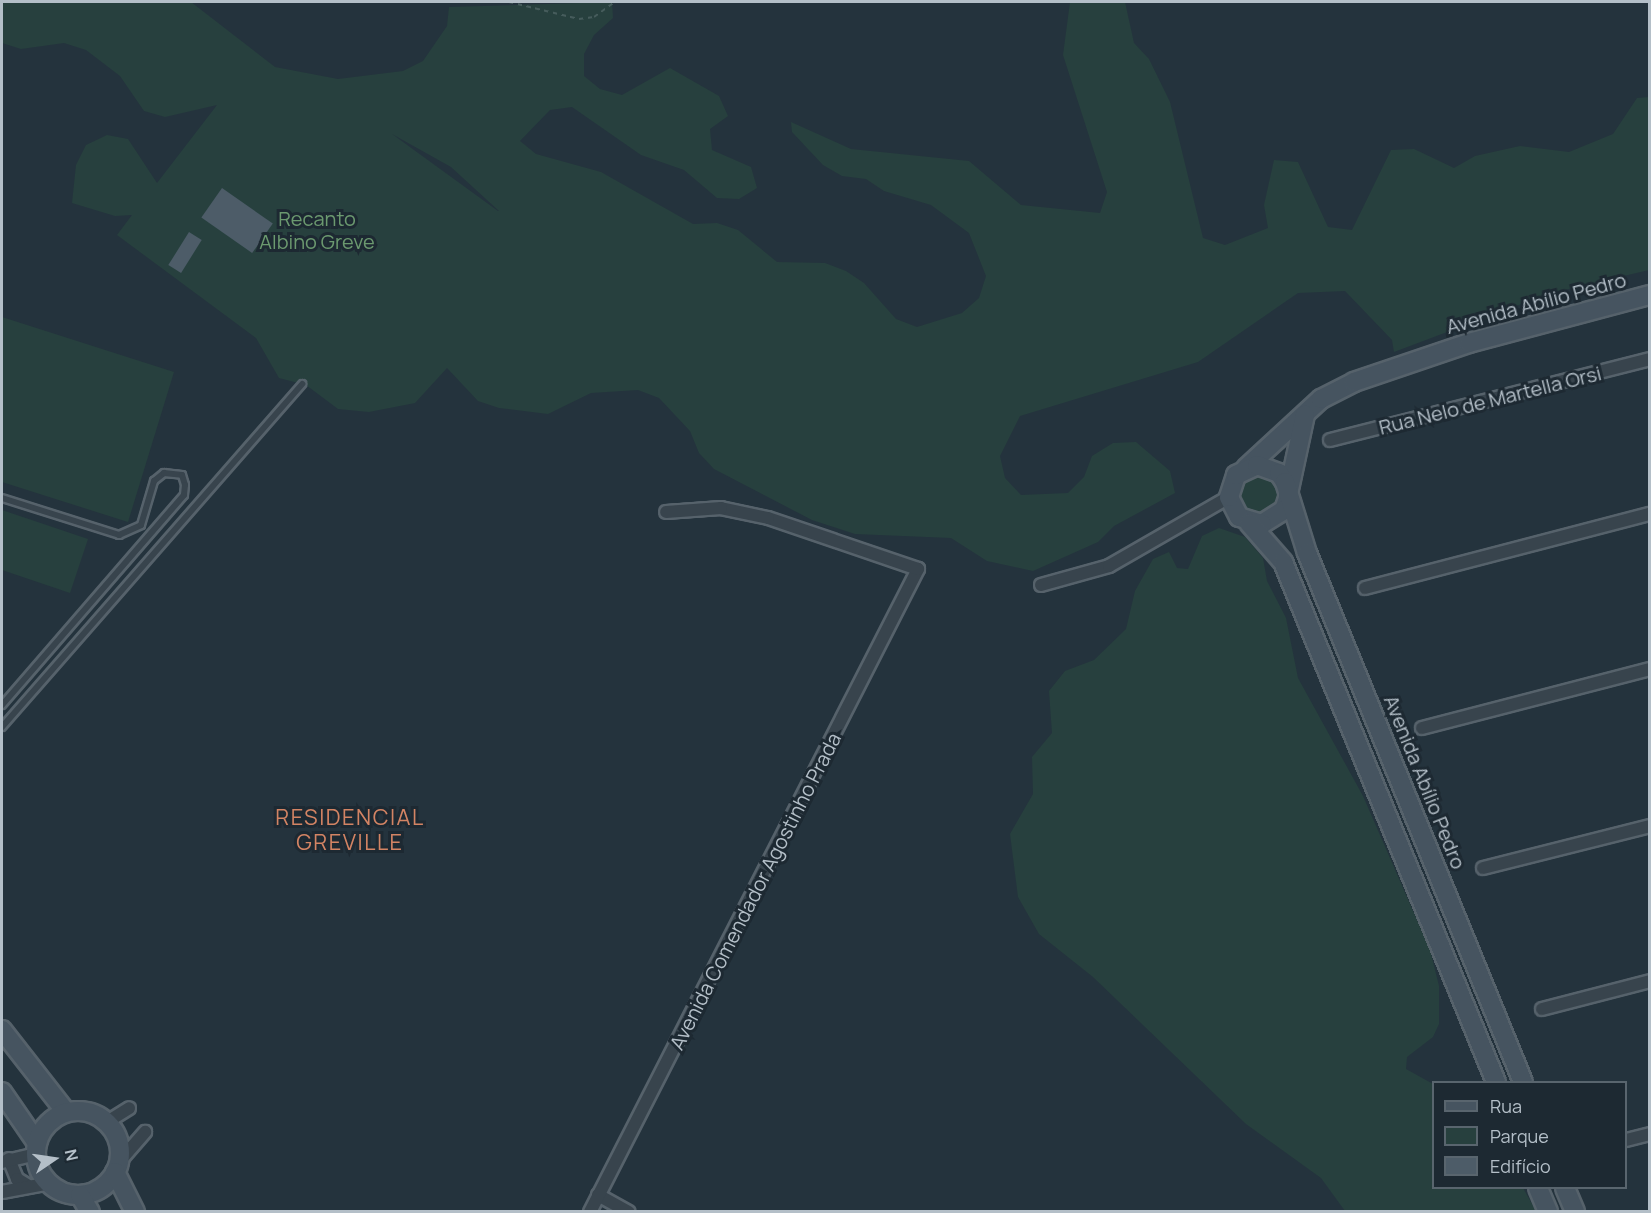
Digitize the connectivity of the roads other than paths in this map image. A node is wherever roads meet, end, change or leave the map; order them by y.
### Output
1 (1650, 295) edge
2 (1650, 359) edge
3 (302, 384) dead end
4 (1305, 415) junction
5 (1330, 440) dead end
6 (1246, 468) junction
7 (1288, 496) junction
8 (1229, 497) junction
9 (2, 498) edge
10 (666, 512) dead end
11 (1650, 514) edge
12 (1249, 523) junction
13 (1041, 585) dead end
14 (1365, 588) dead end
15 (1650, 669) edge
16 (2, 705) edge
17 (2, 727) edge
18 (1422, 728) dead end
19 (1650, 825) edge
20 (1484, 868) dead end
21 (1650, 981) edge
22 (1542, 1010) dead end
23 (2, 1030) edge
24 (1495, 1081) edge
25 (1522, 1081) edge
26 (2, 1092) edge
27 (129, 1108) dead end
28 (66, 1112) junction
29 (107, 1122) junction
30 (144, 1132) dead end
31 (1650, 1134) edge
32 (1627, 1140) edge
33 (37, 1149) junction
34 (5, 1160) edge
35 (117, 1167) junction
36 (50, 1184) junction
37 (27, 1185) junction
38 (1538, 1189) edge
39 (1565, 1189) edge
40 (2, 1192) edge
41 (80, 1195) junction
42 (598, 1195) junction
43 (90, 1212) edge
44 (135, 1212) edge
45 (590, 1212) edge
46 (629, 1212) edge
47 (1548, 1212) edge
48 (1575, 1212) edge

1 - 4 street, Avenida Abílio Pedro
2 - 5 street, Rua Nelo de Martella Orsi
3 - 17 lane
4 - 6 street, Avenida Abílio Pedro
4 - 7 street
6 - 7 street
6 - 8 street
7 - 12 street
7 - 25 street, Avenida Abílio Pedro
8 - 12 street
8 - 13 street
9 - 16 lane
10 - 42 street, Avenida Comendador Agostinho Prada
11 - 14 street
12 - 24 street
15 - 18 street
19 - 20 street
21 - 22 street
23 - 28 street
26 - 33 street
27 - 29 street
28 - 29 street
28 - 33 street
29 - 35 street
30 - 35 street
31 - 32 street
33 - 34 street
33 - 36 street
34 - 37 street
35 - 41 street
35 - 44 street
36 - 37 street
36 - 41 street
37 - 40 street
38 - 47 street
39 - 48 street
41 - 43 street
42 - 45 street, Avenida Comendador Agostinho Prada
42 - 46 street

